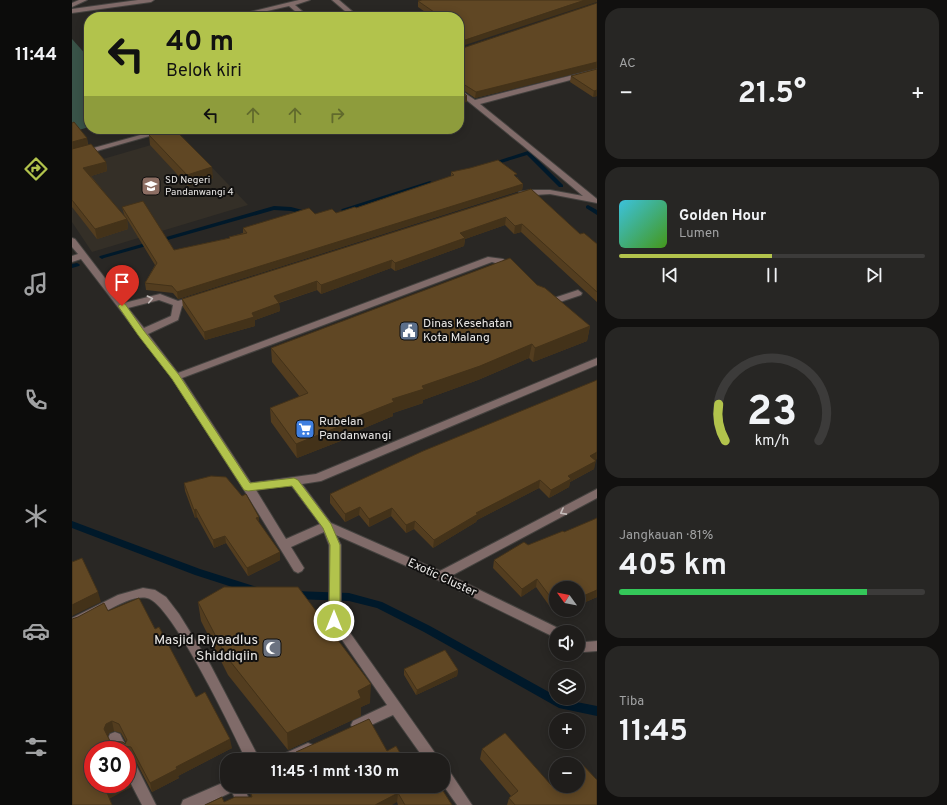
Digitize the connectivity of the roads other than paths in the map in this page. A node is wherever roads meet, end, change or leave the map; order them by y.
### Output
1 (84, 0) edge
2 (151, 0) edge
3 (307, 0) edge
4 (335, 0) edge
5 (290, 4) junction
6 (72, 5) edge
7 (72, 11) edge
8 (255, 12) edge
9 (300, 12) edge
10 (350, 12) edge
11 (597, 71) edge
12 (464, 95) edge
13 (474, 103) junction
14 (152, 134) edge
15 (72, 156) edge
16 (517, 196) edge
17 (596, 202) edge
18 (72, 241) edge
19 (83, 255) junction
20 (72, 259) edge
21 (516, 274) edge
22 (578, 293) dead end
23 (202, 296) edge
24 (539, 296) edge
25 (178, 304) junction
26 (122, 306) junction
27 (141, 333) junction
28 (597, 361) edge
29 (176, 377) junction
30 (294, 482) junction
31 (248, 487) junction
32 (597, 493) edge
33 (327, 526) junction
34 (282, 545) junction
35 (298, 568) dead end
36 (440, 576) junction
37 (72, 624) edge
38 (549, 630) edge
39 (597, 646) edge
40 (585, 647) edge
41 (396, 708) junction
42 (347, 730) edge
43 (115, 738) dead end
44 (116, 741) edge
45 (319, 744) edge
46 (249, 753) edge
47 (299, 753) edge
48 (428, 753) edge
49 (136, 780) edge
50 (450, 784) edge
51 (220, 791) edge
52 (239, 793) edge
53 (149, 805) edge
54 (188, 805) edge
55 (245, 805) edge
56 (465, 805) edge

1 - 6 street
2 - 7 street
3 - 5 street
4 - 10 street
5 - 8 street
5 - 9 street
11 - 13 street
12 - 13 street
13 - 17 street
14 - 15 street
16 - 17 street
18 - 19 street
19 - 20 street
19 - 26 street
21 - 29 street
22 - 24 street
23 - 25 street
26 -> 25 street
25 - 27 street
26 - 27 street
27 - 29 street
28 - 30 street
29 - 31 street
30 - 31 street
30 - 33 street
31 - 34 street
32 -> 36 street
33 - 34 street
33 - 36 street, Exotic Cluster
33 - 41 street
34 - 35 street
36 - 38 street, Exotic Cluster
37 - 46 street
39 - 40 street
41 - 42 street
41 - 48 street
43 - 44 street
45 - 47 street
49 - 53 street
50 - 56 street
51 - 54 street
52 - 55 street

